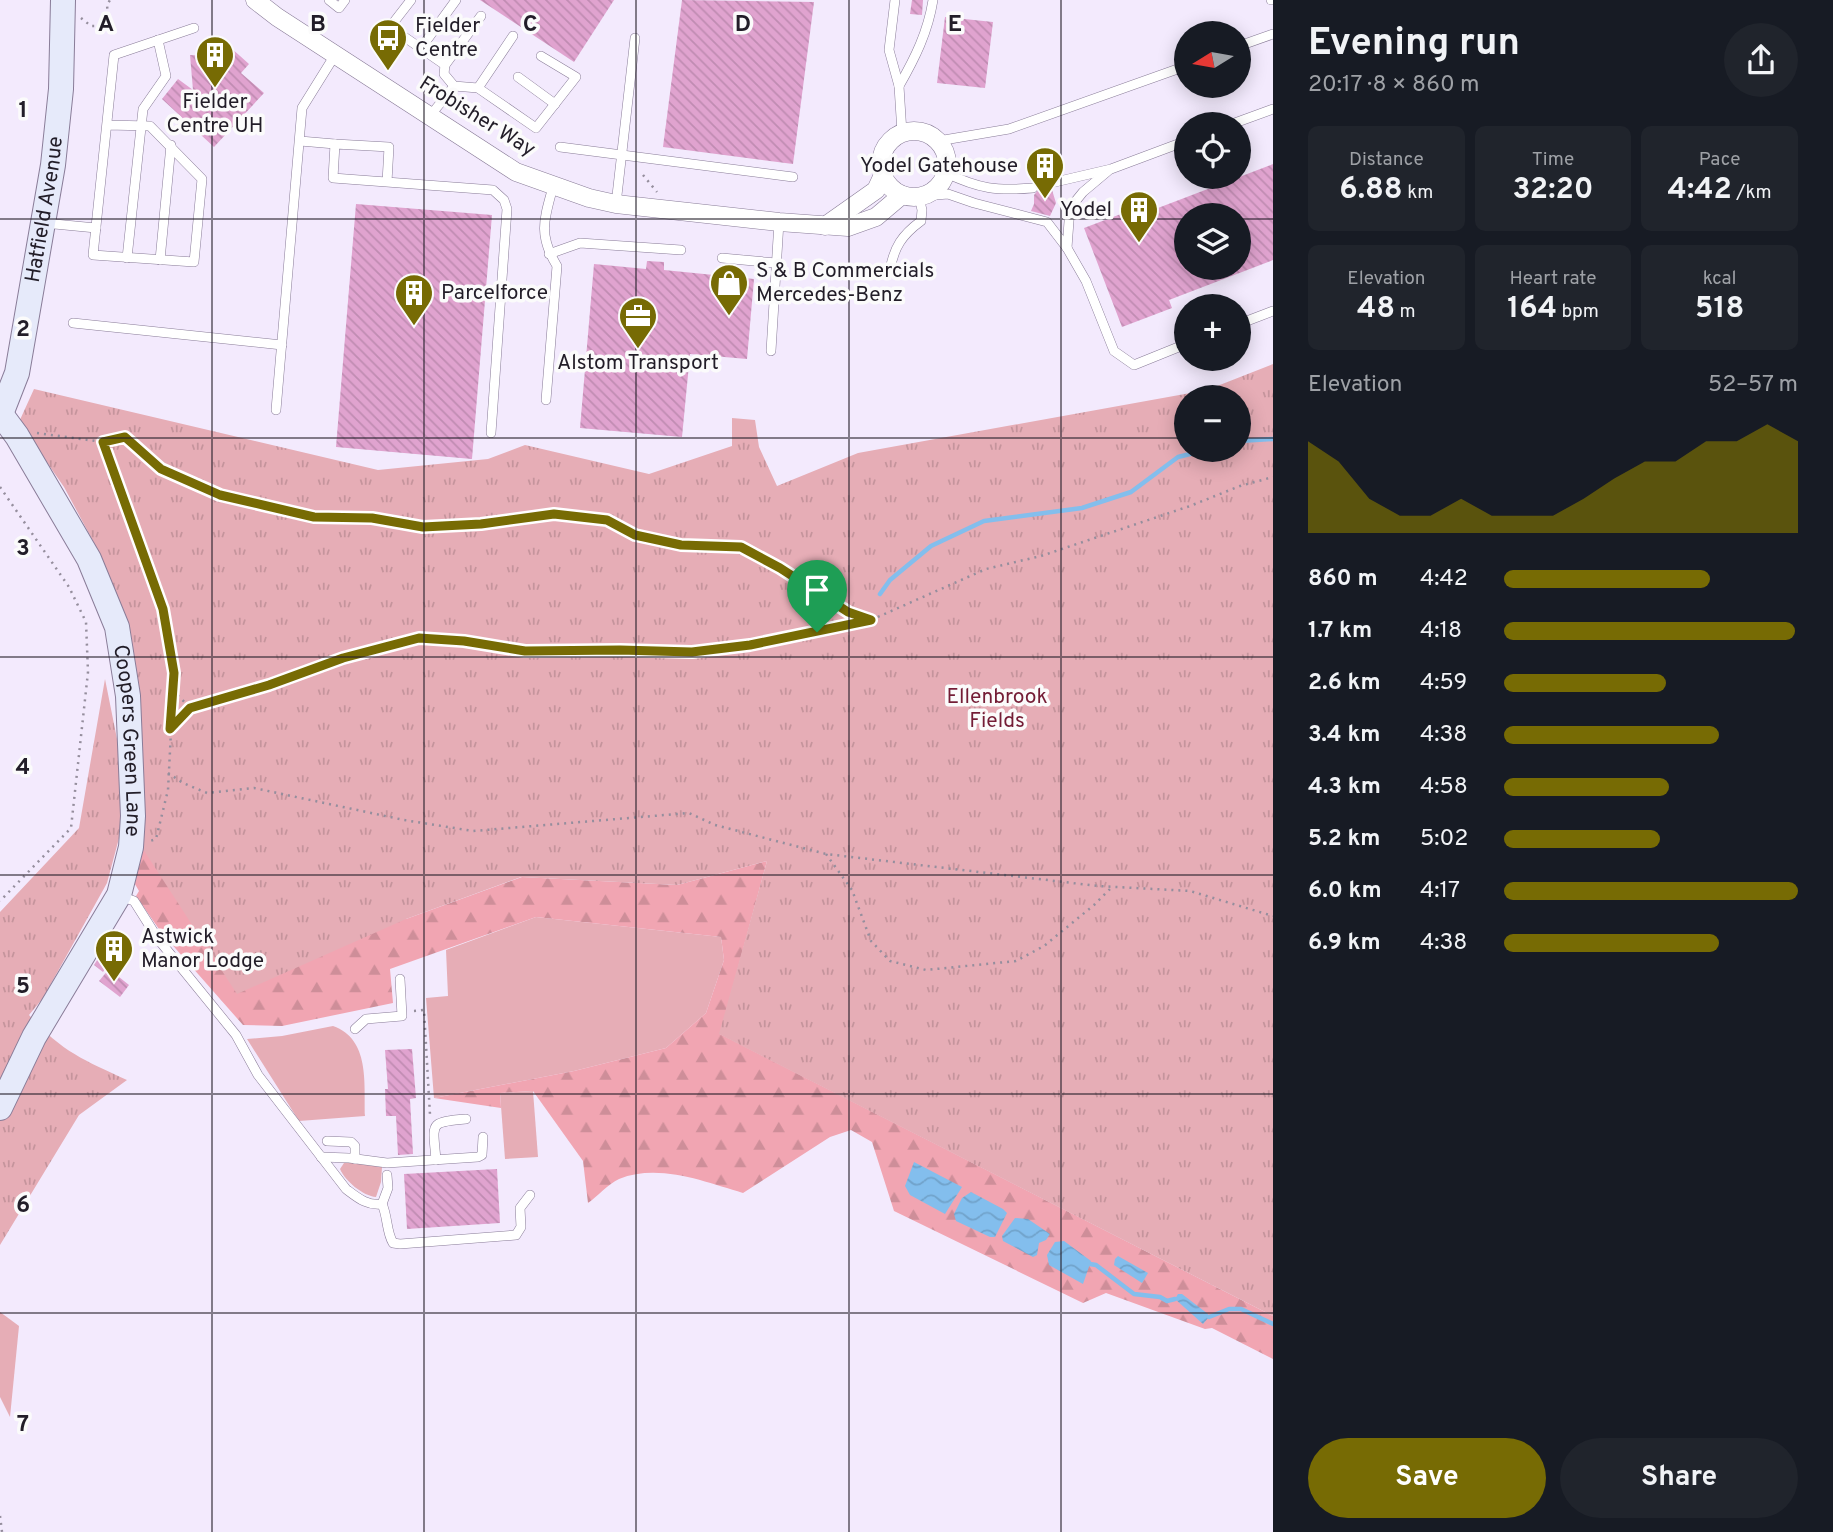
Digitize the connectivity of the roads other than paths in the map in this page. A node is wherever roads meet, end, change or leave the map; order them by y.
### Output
1 (63, 0) edge
2 (329, 0) edge
3 (345, 0) edge
4 (411, 0) edge
5 (456, 0) edge
6 (895, 0) edge
7 (933, 0) edge
8 (257, 1) edge
9 (481, 16) dead end
10 (194, 28) dead end
11 (1273, 34) edge
12 (513, 36) dead end
13 (635, 38) dead end
14 (158, 40) junction
15 (1251, 42) edge
16 (421, 48) junction
17 (335, 55) junction
18 (541, 56) dead end
19 (445, 65) junction
20 (1174, 70) edge
21 (518, 77) dead end
22 (454, 86) junction
23 (899, 86) junction
24 (478, 88) junction
25 (555, 104) junction
26 (1273, 109) edge
27 (430, 116) junction
28 (1251, 117) edge
29 (107, 125) junction
30 (139, 125) junction
31 (902, 133) junction
32 (300, 141) junction
33 (938, 141) junction
34 (335, 144) junction
35 (172, 145) junction
36 (1174, 145) edge
37 (560, 147) dead end
38 (621, 155) junction
39 (1111, 169) junction
40 (946, 173) junction
41 (883, 175) junction
42 (793, 177) dead end
43 (387, 182) junction
44 (1051, 183) dead end
45 (553, 187) junction
46 (1033, 188) dead end
47 (915, 196) junction
48 (616, 204) junction
49 (779, 222) junction
50 (43, 223) junction
51 (825, 226) junction
52 (96, 228) junction
53 (1067, 248) junction
54 (681, 250) dead end
55 (549, 254) junction
56 (127, 258) junction
57 (722, 258) dead end
58 (160, 260) junction
59 (776, 263) junction
60 (890, 270) dead end
61 (1273, 311) edge
62 (1251, 319) edge
63 (73, 323) dead end
64 (282, 345) junction
65 (1174, 349) edge
66 (771, 351) dead end
67 (546, 400) dead end
68 (276, 410) dead end
69 (1, 413) edge
70 (491, 433) dead end
71 (118, 895) junction
72 (400, 979) dead end
73 (355, 1029) dead end
74 (0, 1108) edge
75 (466, 1119) dead end
76 (483, 1137) dead end
77 (327, 1141) dead end
78 (321, 1157) junction
79 (355, 1158) junction
80 (436, 1160) junction
81 (387, 1175) dead end
82 (530, 1195) dead end
83 (382, 1204) junction

1 - 50 street, Hatfield Avenue
2 - 3 lane
4 - 16 lane
5 - 16 lane
6 - 23 lane
7 - 23 lane
8 - 17 street, Frobisher Way
9 - 19 lane
10 - 14 lane
11 - 15 lane
12 - 24 lane
13 - 38 lane
14 - 29 lane
14 - 30 lane
16 - 19 lane
17 - 27 street, Frobisher Way
17 - 32 lane
18 - 25 lane
19 - 22 lane
20 - 33 lane
21 - 25 lane
22 - 24 lane
22 - 27 lane
23 - 31 lane
24 - 25 lane
26 - 28 lane
27 - 45 street, Frobisher Way
29 - 30 lane
29 - 52 lane
30 - 35 lane
30 - 56 lane
31 - 33 street
31 - 41 street
32 - 34 lane
32 - 64 lane
33 - 40 street
34 - 43 lane
34 - 43 lane
35 - 58 lane
35 - 58 lane
36 - 39 lane
37 - 38 lane
38 - 42 lane
38 - 48 lane
39 - 44 lane
39 - 53 lane
40 - 46 lane
40 - 47 street
41 - 47 street
41 - 51 street
43 - 70 lane
45 - 48 street, Frobisher Way
45 - 55 lane
47 - 51 street, Frobisher Way
47 - 53 lane
47 - 60 lane
48 - 49 street, Frobisher Way
49 - 51 street, Frobisher Way
49 - 59 lane
50 - 52 lane
50 - 69 street, Hatfield Avenue
52 - 56 lane
53 - 65 lane
54 - 55 lane
55 - 67 lane
56 - 58 lane
57 - 59 lane
59 - 66 lane
61 - 62 lane
63 - 64 lane
64 - 68 lane
69 - 71 street, Coopers Green Lane
71 - 74 street, Coopers Green Lane
71 - 78 lane
72 - 73 lane
75 - 80 lane
76 - 80 lane
77 - 79 lane
78 - 79 lane
78 - 83 lane
79 - 80 lane
81 - 83 lane
82 - 83 lane

